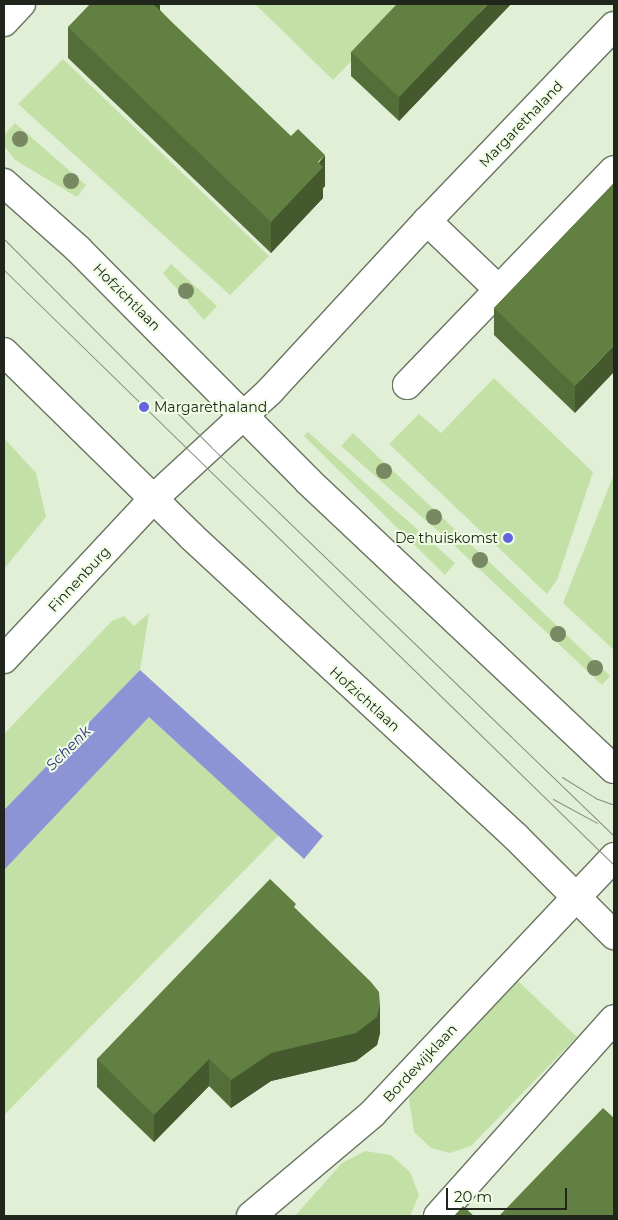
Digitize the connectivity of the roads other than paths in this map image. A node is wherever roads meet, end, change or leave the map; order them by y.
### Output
1 (21, 4) edge
2 (4, 22) edge
3 (614, 26) edge
4 (614, 170) edge
5 (4, 184) edge
6 (427, 221) junction
7 (499, 290) junction
8 (4, 352) edge
9 (407, 385) dead end
10 (246, 415) junction
11 (153, 499) junction
12 (4, 659) edge
13 (614, 769) edge
14 (614, 857) edge
15 (577, 898) junction
16 (614, 935) edge
17 (614, 1019) edge
18 (251, 1216) edge
19 (438, 1216) edge

1 - 2 street
3 - 6 street, Margarethaland
4 - 7 street
5 - 10 street, Hofzichtlaan
6 - 7 street
6 - 10 street, Margarethaland
7 - 9 street
8 - 11 street, Hofzichtlaan
10 - 11 street
10 - 13 street, Hofzichtlaan
11 - 12 street, Finnenburg
11 - 15 street, Hofzichtlaan
14 - 15 street
15 - 16 street, Hofzichtlaan
15 - 18 street, Bordewijklaan
17 - 19 street

